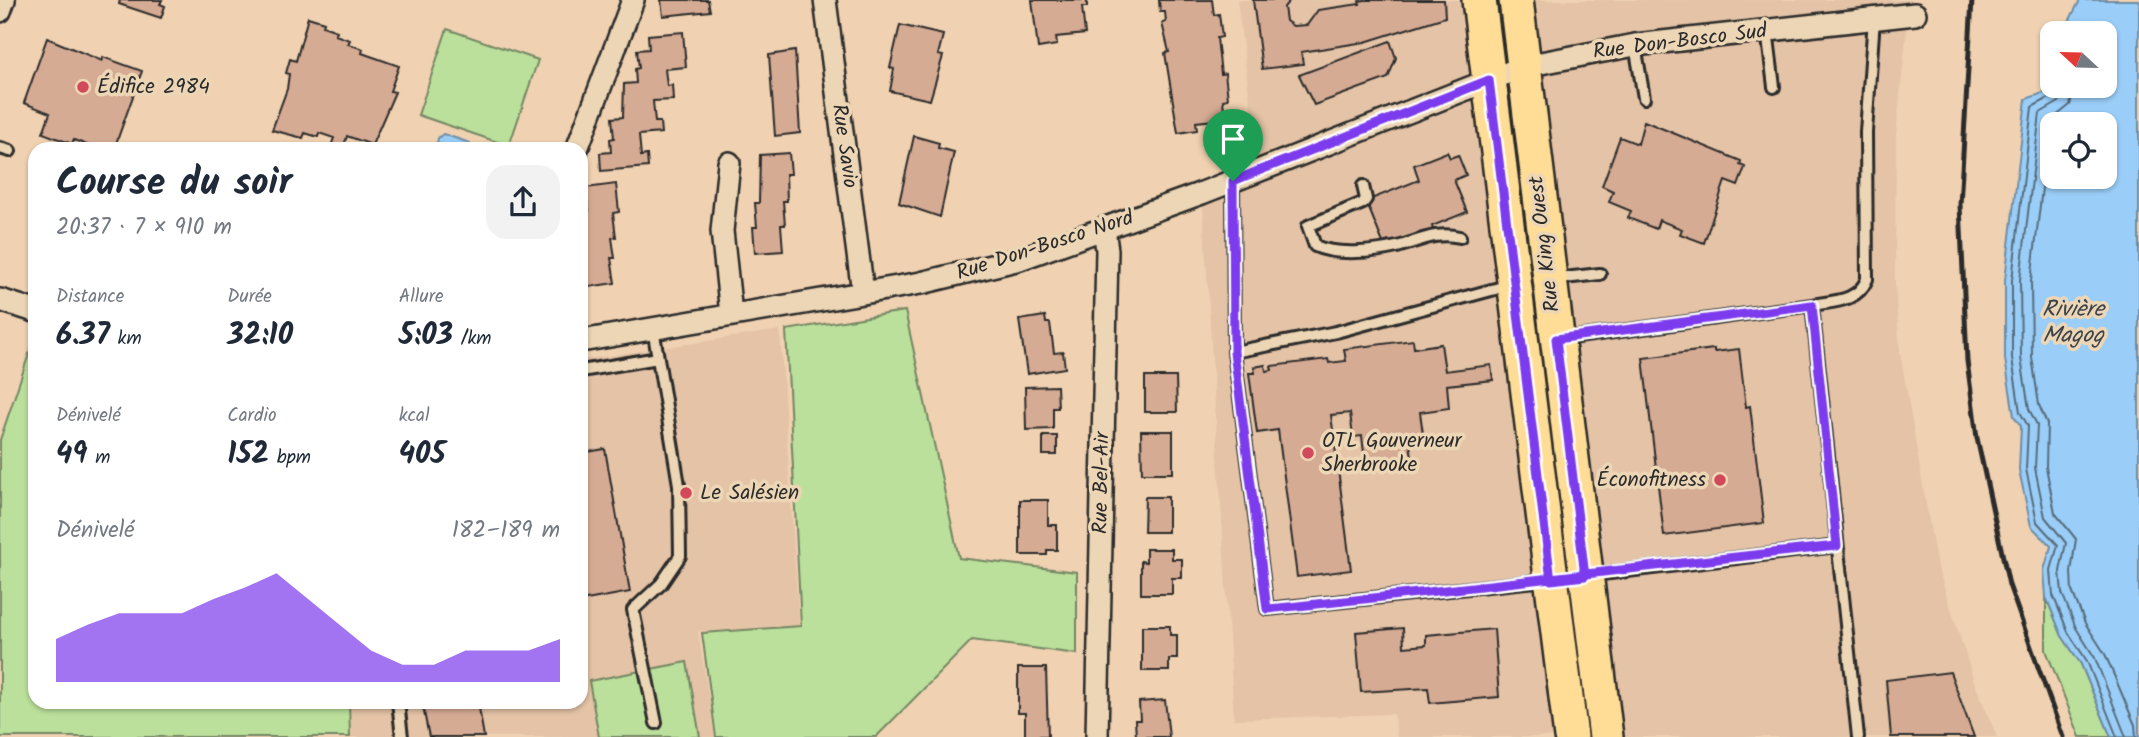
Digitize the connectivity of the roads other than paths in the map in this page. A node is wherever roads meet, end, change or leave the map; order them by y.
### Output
1 (4, 0) edge
2 (633, 0) edge
3 (825, 0) edge
4 (1479, 0) edge
5 (1516, 0) edge
6 (0, 11) edge
7 (1915, 14) dead end
8 (1874, 18) junction
9 (1767, 30) junction
10 (1635, 45) junction
11 (1525, 66) junction
12 (1489, 80) junction
13 (1774, 87) dead end
14 (1644, 98) dead end
15 (581, 142) edge
16 (729, 163) dead end
17 (1233, 181) junction
18 (1363, 186) dead end
19 (1104, 229) junction
20 (1460, 237) dead end
21 (1600, 274) dead end
22 (1549, 280) junction
23 (1515, 284) junction
24 (863, 293) junction
25 (0, 300) edge
26 (1812, 305) junction
27 (28, 309) edge
28 (731, 314) junction
29 (653, 328) junction
30 (1556, 339) junction
31 (588, 340) edge
32 (1234, 352) junction
33 (658, 358) junction
34 (588, 369) edge
35 (1837, 546) junction
36 (1585, 576) junction
37 (1551, 580) junction
38 (399, 709) edge
39 (656, 723) dead end
40 (402, 737) edge
41 (1097, 737) edge
42 (1572, 737) edge
43 (1606, 737) edge
44 (1858, 737) edge

1 - 6 street
2 - 15 street
3 - 24 street, Rue Savio
4 - 12 main road, Rue King Ouest
5 - 11 main road, Rue King Ouest
7 - 8 street, Rue Don-Bosco Sud
8 - 9 street, Rue Don-Bosco Sud
8 - 26 lane
9 - 10 street, Rue Don-Bosco Sud
9 - 13 lane
10 - 11 street, Rue Don-Bosco Sud
10 - 14 lane
11 - 12 street, Rue Don-Bosco Sud
11 - 22 main road, Rue King Ouest
12 - 17 street, Rue Don-Bosco Nord
12 - 23 main road, Rue King Ouest
16 - 28 street
17 - 19 street, Rue Don-Bosco Nord
17 - 32 lane
18 - 20 lane
19 - 24 street, Rue Don-Bosco Nord
19 - 41 street, Rue Bel-Air
21 - 22 lane
22 - 30 main road, Rue King Ouest
23 - 32 lane
23 - 37 main road, Rue King Ouest
24 - 28 street, Rue Don-Bosco Nord
25 - 27 street
26 - 30 lane
26 - 35 lane
28 - 29 street, Rue Don-Bosco Nord
29 - 31 street, Rue Don-Bosco Nord
29 - 33 lane
30 - 36 main road, Rue King Ouest
32 - 37 lane
33 - 34 lane
33 - 39 lane
35 - 36 lane
35 - 44 lane
36 - 37 lane
36 - 43 main road, Rue King Ouest
37 - 42 main road, Rue King Ouest
38 - 40 lane

